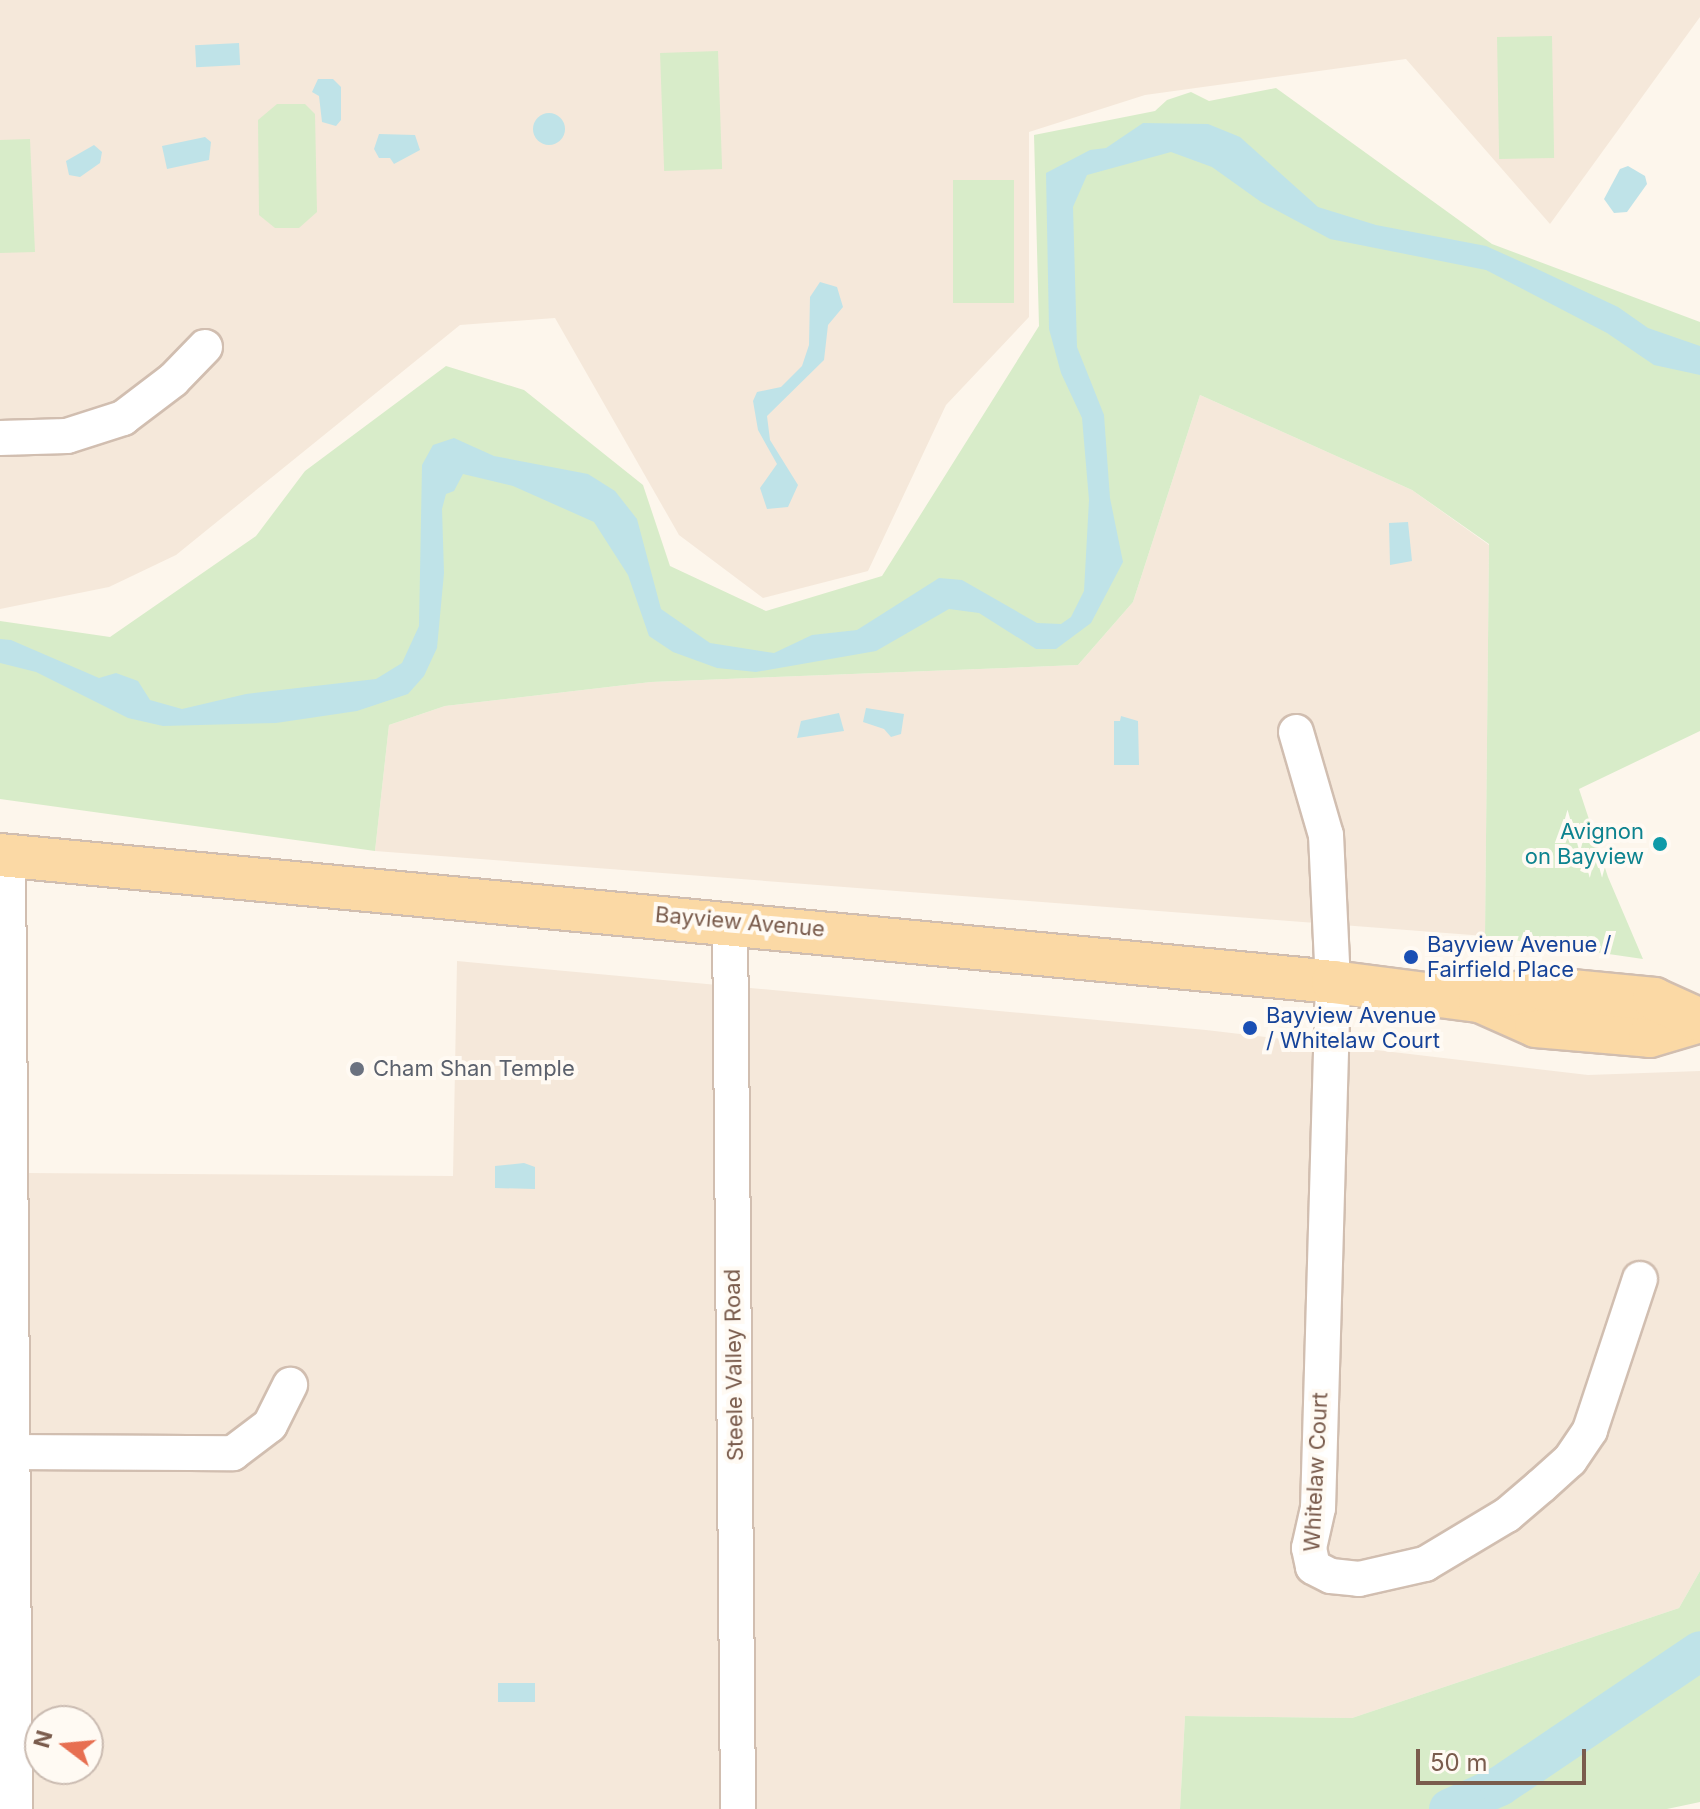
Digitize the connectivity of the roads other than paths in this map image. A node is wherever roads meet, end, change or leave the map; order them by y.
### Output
1 (205, 347) dead end
2 (0, 438) edge
3 (1296, 732) dead end
4 (4, 855) edge
5 (730, 921) junction
6 (1333, 982) junction
7 (1700, 1020) edge
8 (1640, 1279) dead end
9 (290, 1385) dead end
10 (10, 1452) junction
11 (15, 1809) edge
12 (738, 1809) edge

1 - 2 street
3 - 6 street
4 - 5 main road, Bayview Avenue
4 - 10 street
5 - 6 main road, Bayview Avenue
5 - 12 street, Steele Valley Road
6 - 7 main road, Bayview Avenue
6 - 8 street, Whitelaw Court
9 - 10 street
10 - 11 street

